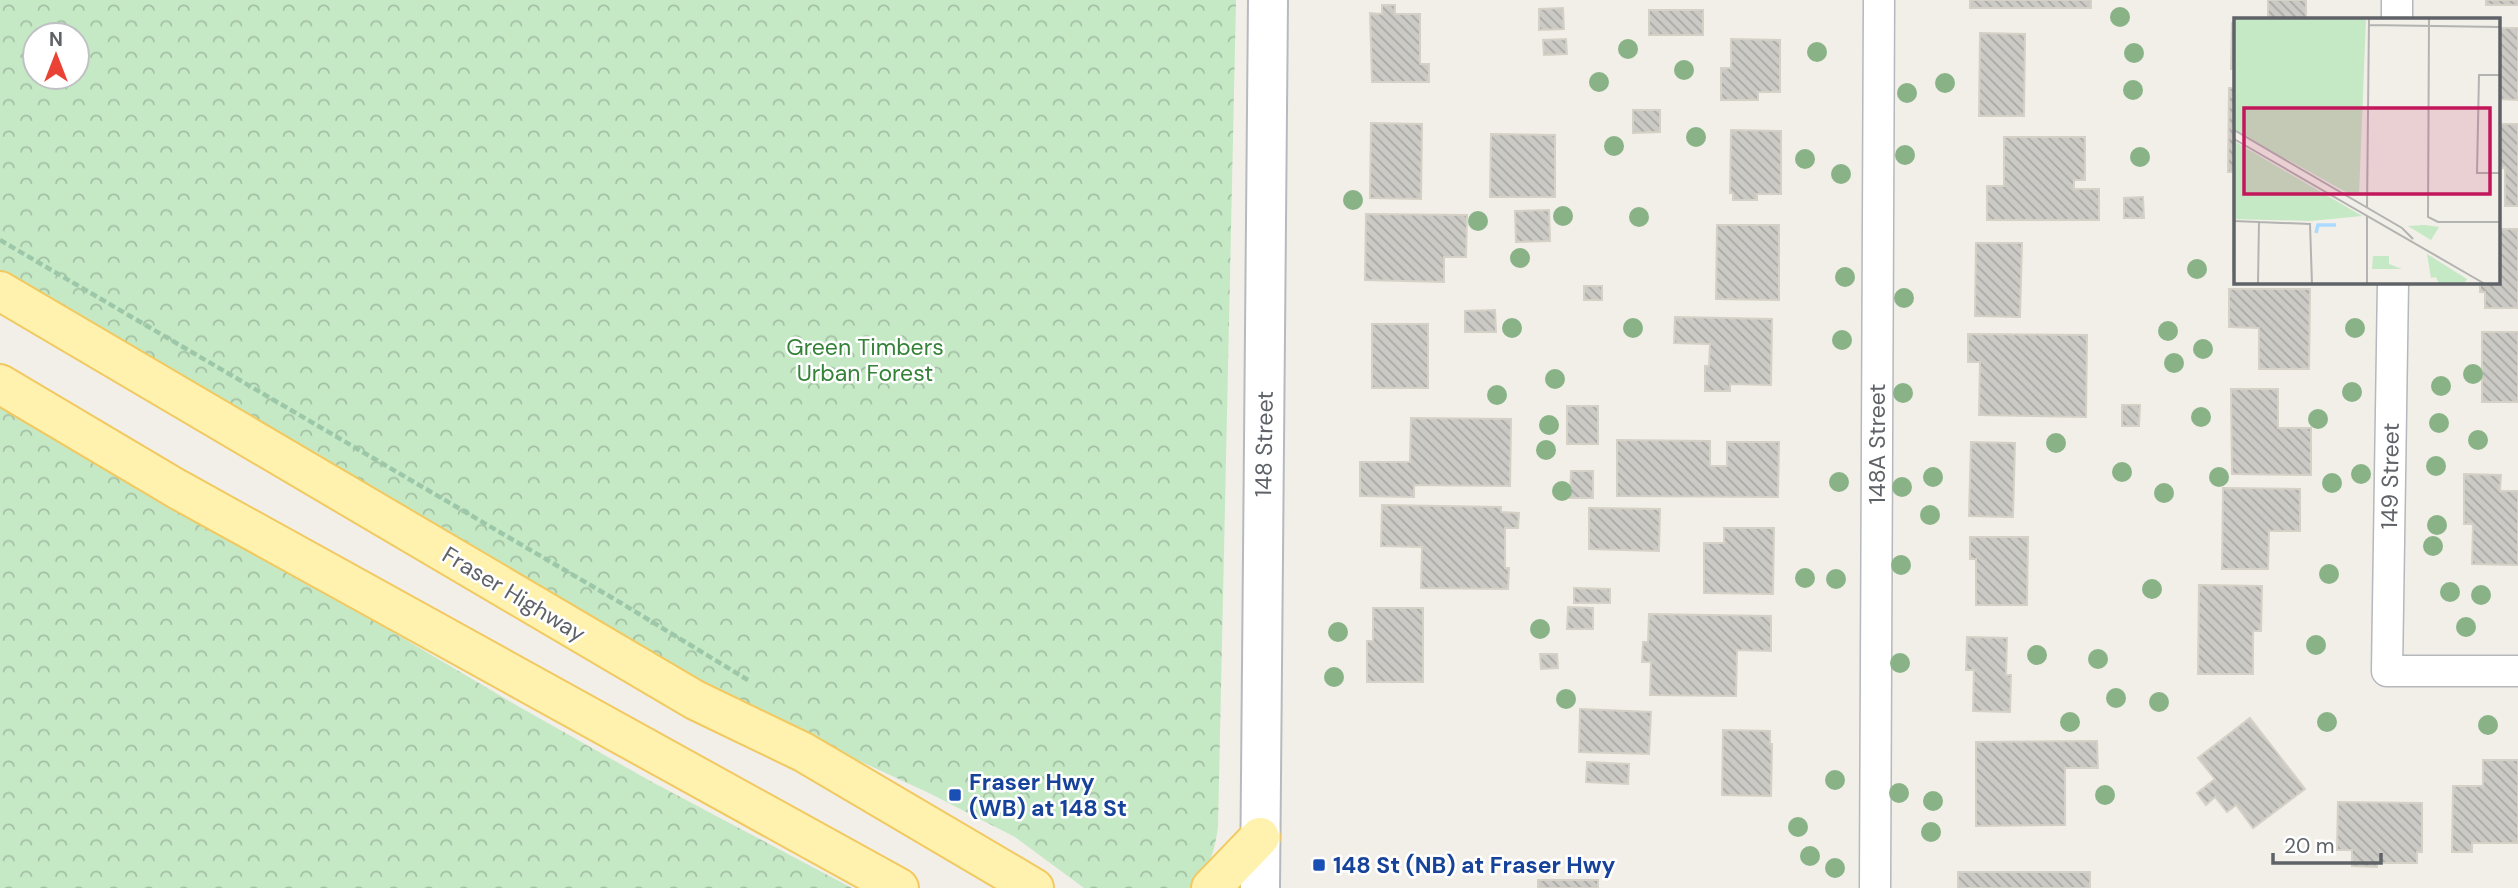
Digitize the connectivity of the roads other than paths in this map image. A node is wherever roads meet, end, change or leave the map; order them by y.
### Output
1 (1268, 0) edge
2 (1879, 0) edge
3 (2397, 0) edge
4 (2397, 18) edge
5 (2393, 284) edge
6 (0, 291) edge
7 (0, 384) edge
8 (2518, 671) edge
9 (1260, 837) junction
10 (899, 888) edge
11 (1034, 888) edge
12 (1212, 888) edge
13 (1260, 888) edge
14 (1875, 888) edge

1 - 9 main road, 148 Street
2 - 14 street, 148A Street
3 - 4 street
5 - 8 street, 149 Street
6 - 11 main road, Fraser Highway
7 - 10 main road
9 - 12 main road
9 - 13 main road, 148 Street

